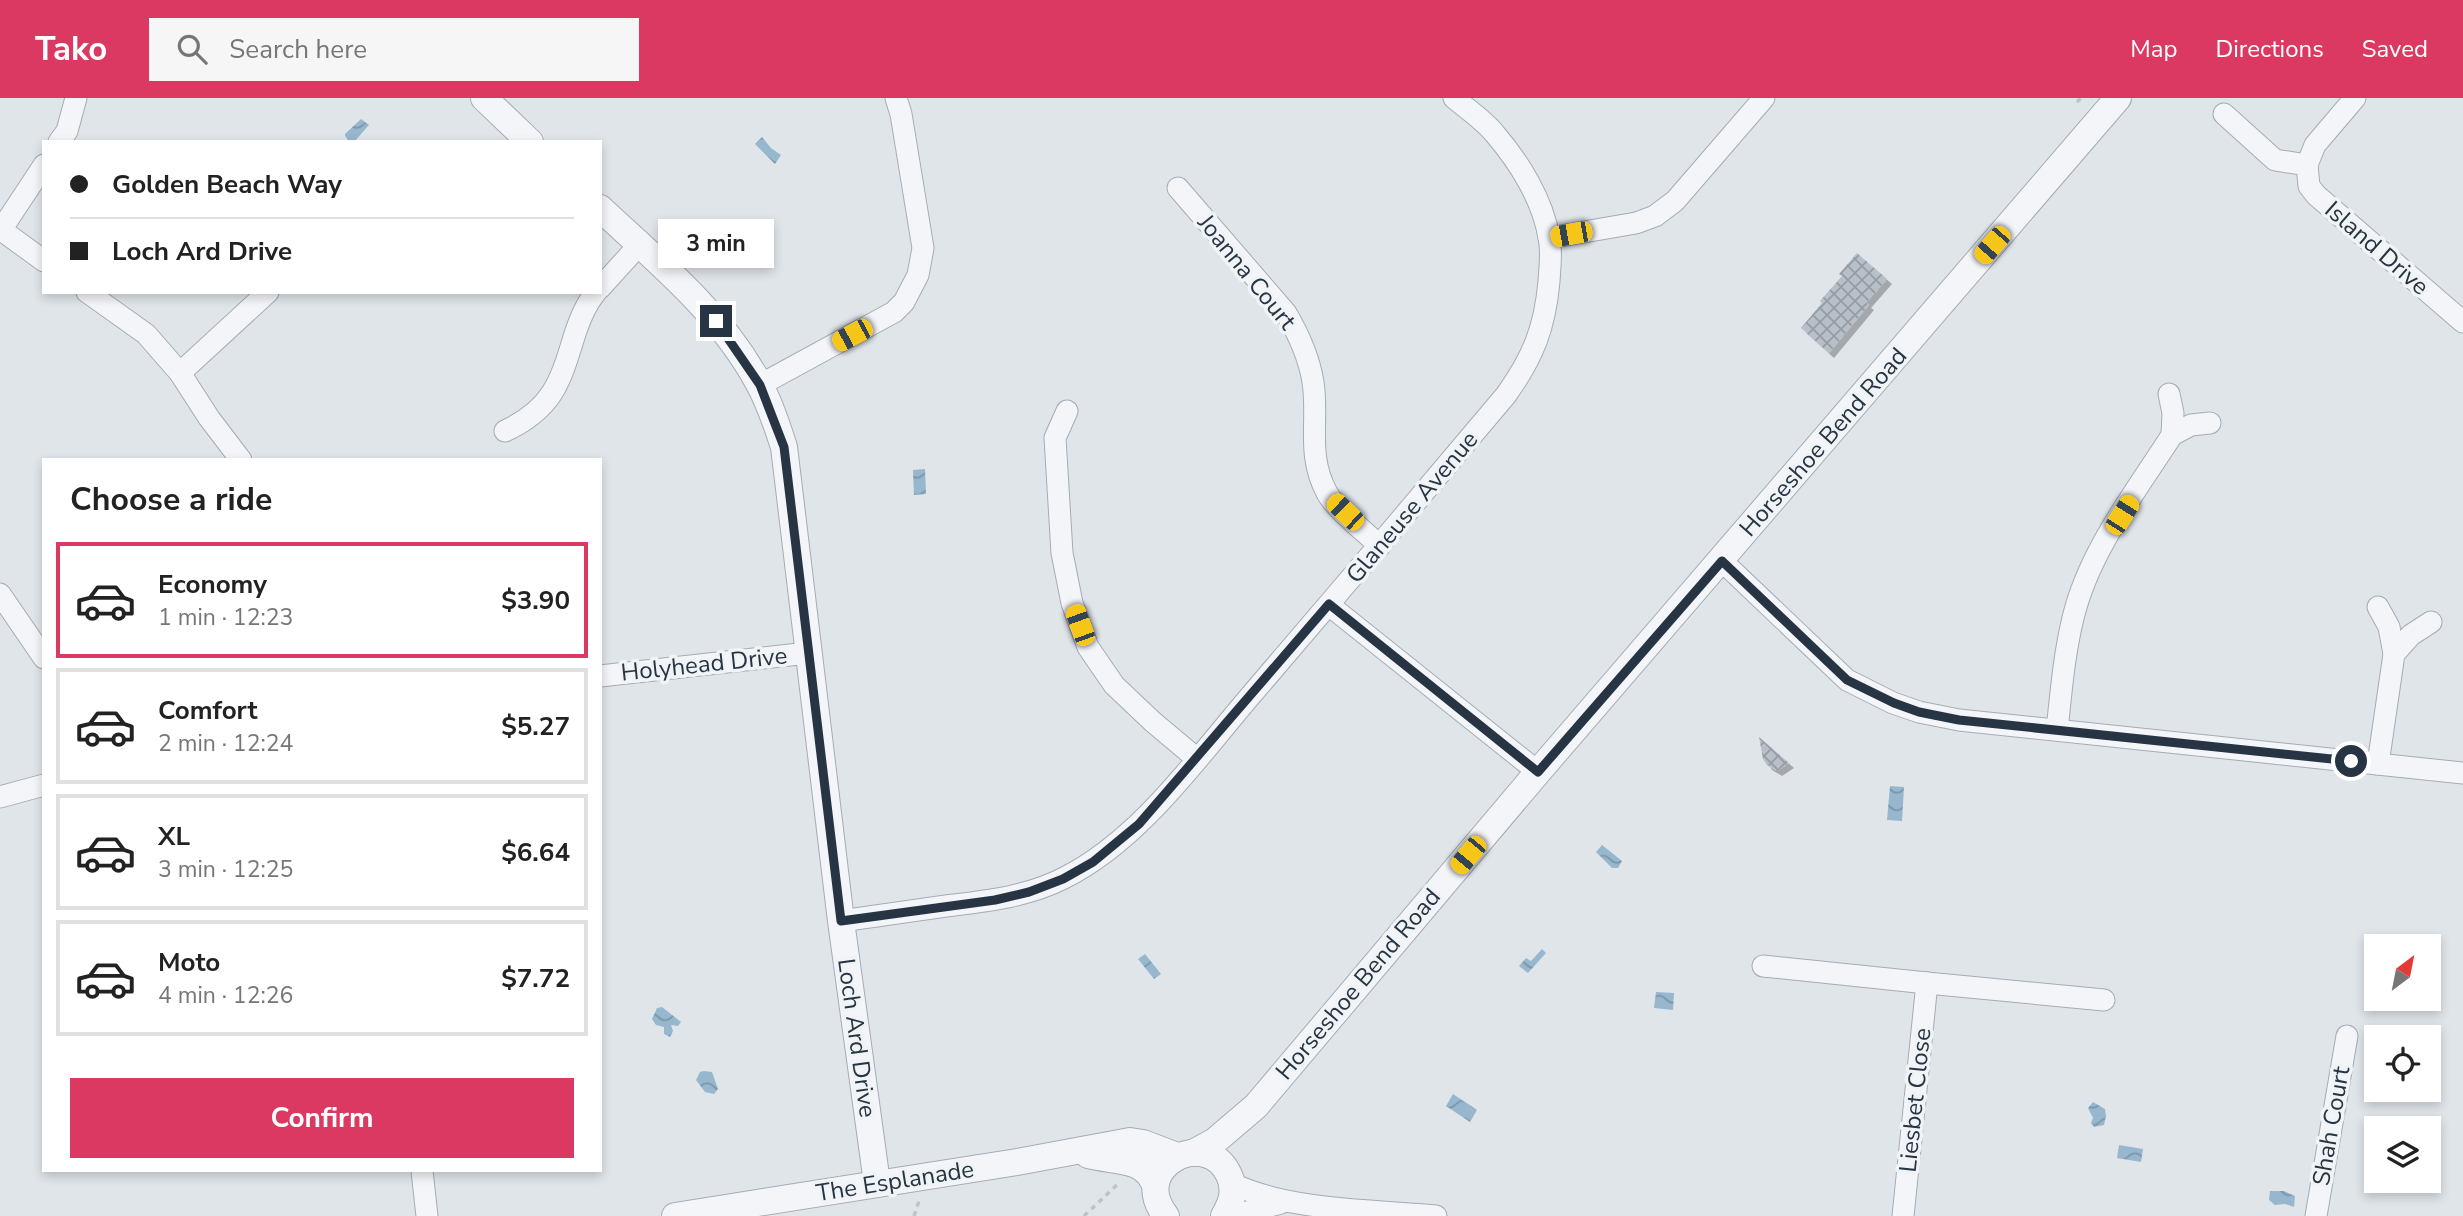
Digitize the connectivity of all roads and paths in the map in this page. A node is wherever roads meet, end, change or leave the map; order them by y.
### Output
1 (76, 98) edge
2 (484, 98) edge
3 (896, 98) edge
4 (1454, 98) edge
5 (1764, 98) edge
6 (2118, 98) edge
7 (2355, 98) edge
8 (2224, 114) dead end
9 (61, 140) edge
10 (528, 140) edge
11 (2307, 165) junction
12 (42, 168) edge
13 (1178, 188) dead end
14 (602, 210) edge
15 (0, 230) edge
16 (1549, 238) junction
17 (639, 245) junction
18 (42, 260) edge
19 (602, 286) edge
20 (90, 294) edge
21 (266, 294) edge
22 (595, 294) edge
23 (2463, 322) edge
24 (180, 373) junction
25 (760, 385) junction
26 (2169, 394) dead end
27 (1067, 411) dead end
28 (2210, 424) dead end
29 (506, 431) dead end
30 (2172, 435) junction
31 (239, 458) edge
32 (1380, 546) junction
33 (1722, 561) junction
34 (0, 594) edge
35 (1329, 604) junction
36 (2378, 607) dead end
37 (2431, 622) dead end
38 (808, 653) junction
39 (2394, 654) junction
40 (42, 655) edge
41 (602, 676) edge
42 (2057, 730) junction
43 (1196, 758) junction
44 (2378, 764) junction
45 (1538, 772) junction
46 (2463, 773) edge
47 (42, 786) edge
48 (0, 797) edge
49 (841, 921) junction
50 (1763, 965) dead end
51 (1927, 983) junction
52 (2104, 1000) dead end
53 (2347, 1037) dead end
54 (1256, 1106) junction
55 (1074, 1152) junction
56 (1185, 1154) junction
57 (422, 1172) edge
58 (1229, 1175) junction
59 (877, 1183) junction
60 (1155, 1185) junction
61 (1290, 1202) junction
62 (427, 1216) edge
63 (675, 1216) edge
64 (1166, 1216) edge
65 (1224, 1216) edge
66 (1233, 1216) edge
67 (1436, 1216) edge
68 (1903, 1216) edge
69 (2316, 1216) edge

1 - 9 street
2 - 10 street
3 - 25 street
4 - 16 street, Glaneuse Avenue
5 - 16 street
6 - 33 street, Horseshoe Bend Road
7 - 11 street
8 - 11 street
11 - 23 street, Island Drive
12 - 15 street
13 - 32 street, Joanna Court
14 - 17 street, Loch Ard Drive
15 - 18 street
16 - 32 street, Glaneuse Avenue
17 - 19 street
17 - 25 street, Loch Ard Drive
20 - 24 street
21 - 24 street
22 - 29 street
24 - 31 street
25 - 38 street, Loch Ard Drive
26 - 30 street
27 - 43 street
28 - 30 street
30 - 42 street
32 - 35 street, Glaneuse Avenue
33 - 42 street
33 - 45 street, Horseshoe Bend Road
34 - 40 street
35 - 43 street, Glaneuse Avenue
35 - 45 street
36 - 39 street
37 - 39 street
38 - 41 street, Holyhead Drive
38 - 49 street, Loch Ard Drive
39 - 44 street
42 - 44 street
43 - 49 street, Glaneuse Avenue
44 - 46 street
45 - 54 street, Horseshoe Bend Road
47 - 48 street
49 - 59 street, Loch Ard Drive
50 - 51 street
51 - 52 street
51 - 68 street, Liesbet Close
53 - 69 street, Shah Court
54 - 56 street, Horseshoe Bend Road
54 - 58 street, Horseshoe Bend Road
55 - 56 street, The Esplanade
55 - 59 street, The Esplanade
55 - 60 street, The Esplanade
56 - 58 street, The Esplanade
56 - 60 street
57 - 62 street
58 - 61 street
58 - 65 street, Horseshoe Bend Road
59 - 63 street, The Esplanade
60 - 64 street
61 - 66 street
61 - 67 street

